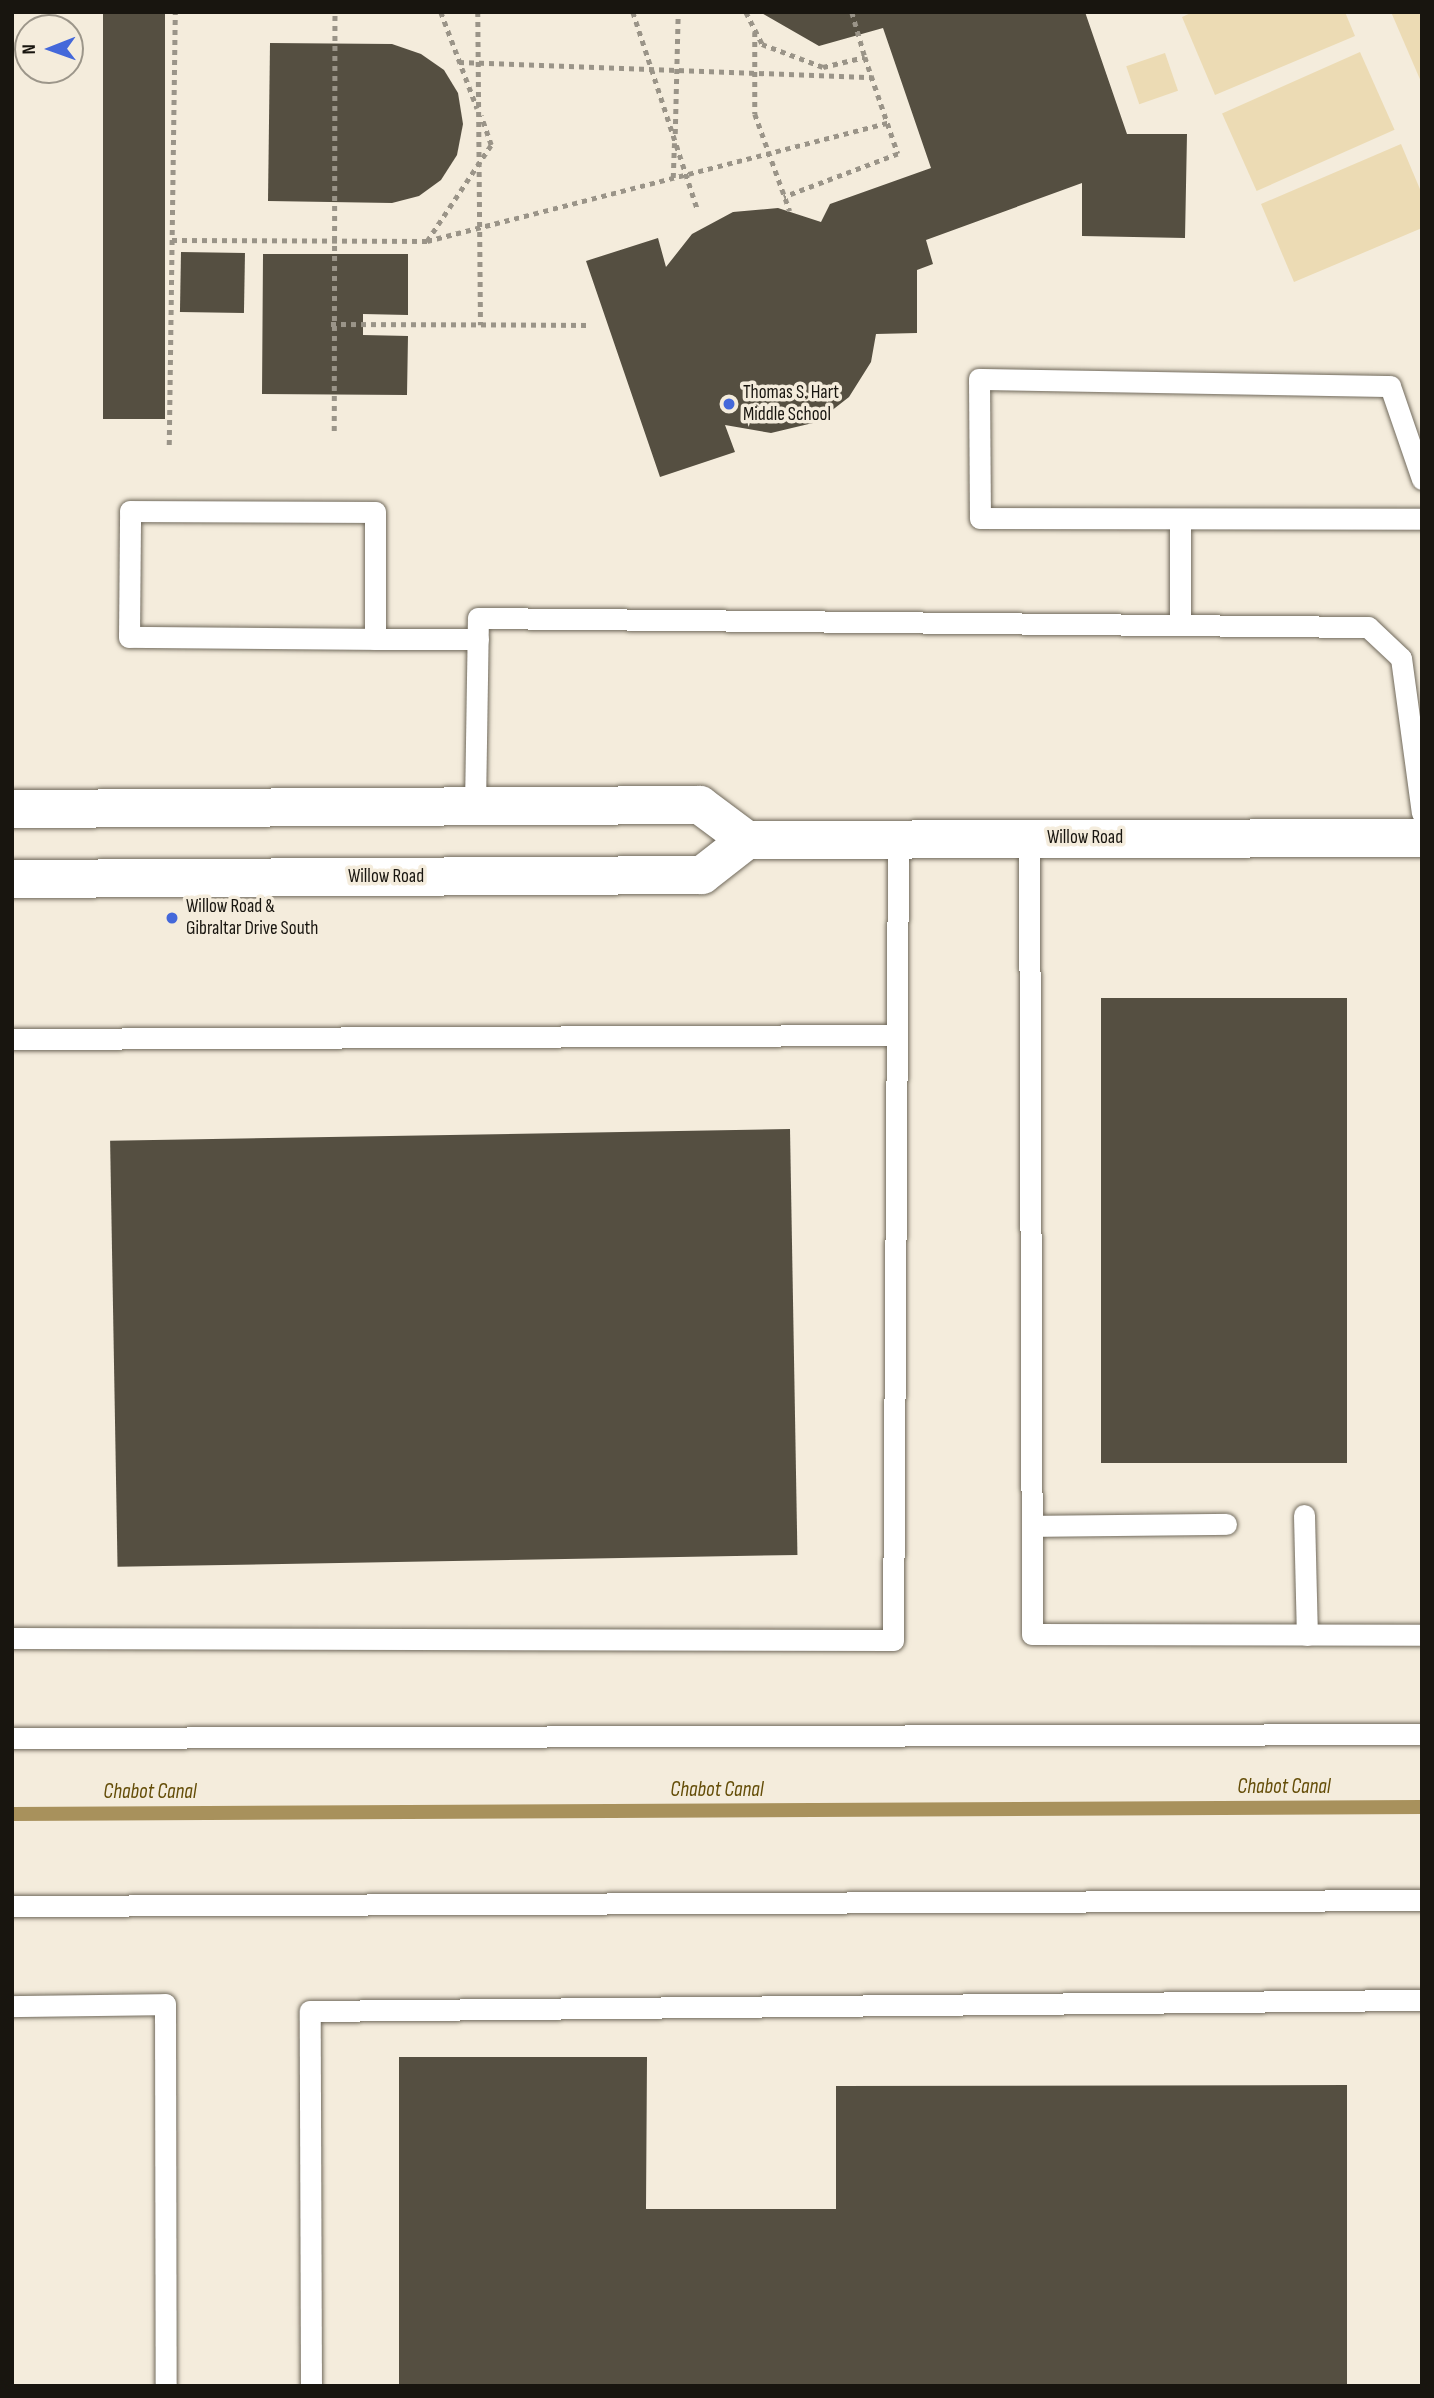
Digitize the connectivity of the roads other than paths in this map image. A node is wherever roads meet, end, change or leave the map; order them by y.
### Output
1 (1422, 480) edge
2 (1180, 519) junction
3 (1422, 519) edge
4 (1180, 625) junction
5 (375, 639) junction
6 (478, 639) junction
7 (475, 806) junction
8 (12, 809) edge
9 (1422, 813) edge
10 (1029, 838) junction
11 (1422, 838) edge
12 (898, 839) junction
13 (747, 840) junction
14 (12, 879) edge
15 (897, 1035) junction
16 (12, 1039) edge
17 (1304, 1515) dead end
18 (1226, 1524) dead end
19 (1032, 1526) junction
20 (1307, 1635) junction
21 (1422, 1635) edge
22 (12, 1638) edge
23 (1422, 1734) edge
24 (12, 1738) edge
25 (1422, 1900) edge
26 (12, 1906) edge
27 (1422, 2000) edge
28 (12, 2006) edge
29 (166, 2386) edge
30 (311, 2386) edge

1 - 2 lane
2 - 3 lane
2 - 4 lane
4 - 6 lane
4 - 9 lane
5 - 5 lane
5 - 6 lane
6 - 7 lane
7 - 8 street
7 - 13 street
10 - 11 street, Willow Road
10 - 12 street, Willow Road
10 - 19 lane
12 - 13 street, Willow Road
12 - 15 lane
13 - 14 street, Willow Road
15 - 16 lane
15 - 22 lane
17 - 20 lane
18 - 19 lane
19 - 20 lane
20 - 21 lane
23 - 24 lane
25 - 26 lane
27 - 30 lane
28 - 29 lane

